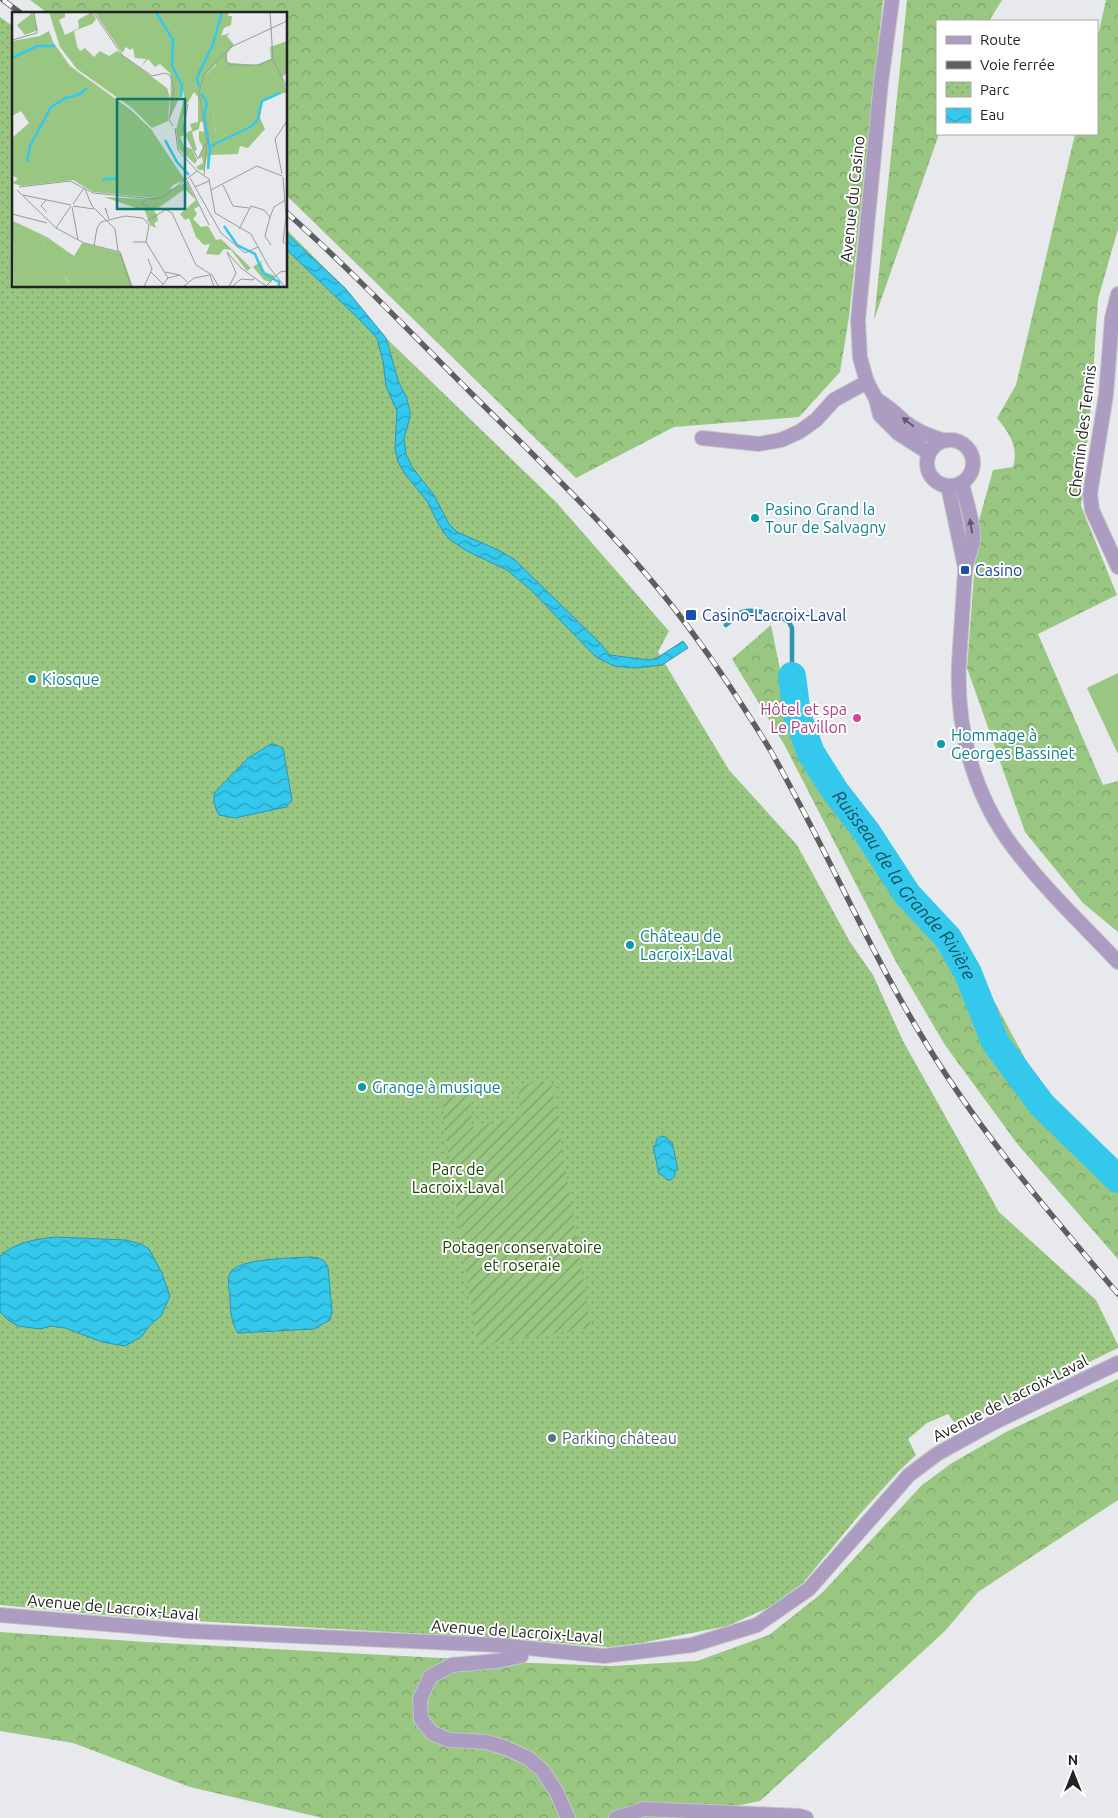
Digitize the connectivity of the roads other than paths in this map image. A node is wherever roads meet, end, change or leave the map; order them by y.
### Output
1 (892, 0) edge
2 (1118, 294) edge
3 (867, 382) junction
4 (876, 399) junction
5 (702, 438) dead end
6 (942, 440) junction
7 (928, 453) junction
8 (962, 483) junction
9 (948, 486) junction
10 (1118, 567) edge
11 (965, 570) junction
12 (1118, 962) edge
13 (1118, 1363) edge
14 (0, 1615) edge
15 (521, 1648) junction
16 (568, 1818) edge
17 (616, 1818) edge
18 (806, 1818) edge

1 - 3 street, Avenue du Casino
2 - 10 street, Chemin des Tennis
3 - 4 street, Avenue du Casino
3 - 5 street
6 -> 4 street, Avenue du Casino
4 - 7 street, Avenue du Casino
6 - 7 street
6 - 8 street
7 - 9 street
8 - 9 street
11 -> 8 street
9 - 11 street
11 - 12 street
13 - 15 street, Avenue de Lacroix-Laval
14 - 15 street, Avenue de Lacroix-Laval
15 - 16 street
17 - 18 street

